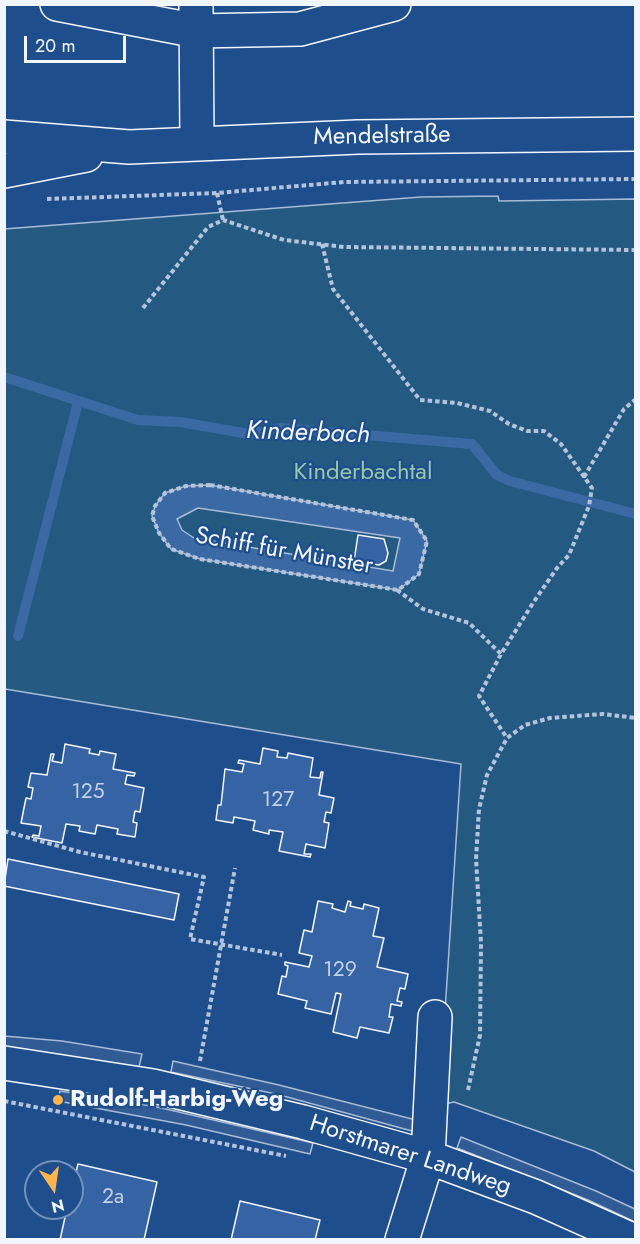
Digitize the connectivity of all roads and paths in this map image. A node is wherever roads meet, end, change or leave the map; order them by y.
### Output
1 (57, 4) edge
2 (394, 4) edge
3 (197, 18) edge
4 (636, 134) edge
5 (4, 138) edge
6 (197, 143) junction
7 (129, 147) junction
8 (4, 171) edge
9 (636, 179) edge
10 (217, 193) junction
11 (44, 200) dead end
12 (223, 220) junction
13 (322, 244) junction
14 (636, 250) edge
15 (143, 308) dead end
16 (636, 399) edge
17 (584, 477) junction
18 (398, 590) junction
19 (501, 654) junction
20 (636, 718) edge
21 (507, 738) junction
22 (4, 831) edge
23 (235, 868) dead end
24 (221, 944) junction
25 (282, 955) dead end
26 (435, 1017) dead end
27 (480, 1035) dead end
28 (200, 1061) dead end
29 (4, 1063) edge
30 (4, 1101) edge
31 (293, 1157) dead end
32 (428, 1157) junction
33 (402, 1239) edge
34 (632, 1239) edge

1 - 3 main road
2 - 3 main road
3 - 6 main road
4 - 6 main road, Mendelstraße
5 - 7 main road, Mendelstraße
6 - 7 main road, Mendelstraße
7 - 8 main road, Mendelstraße
9 - 10 path
10 - 11 path
10 - 12 path
12 - 13 path
12 - 15 path
13 - 14 path
13 - 17 path
16 - 17 path
17 - 19 path
18 - 18 path, Schiff für Münster
18 - 19 path
19 - 21 path
20 - 21 path
21 - 27 path
22 - 24 path
23 - 24 path
24 - 25 path
24 - 28 path
26 - 32 main road
29 - 32 main road, Horstmarer Landweg
30 - 31 path
32 - 33 main road
32 - 34 main road, Horstmarer Landweg

